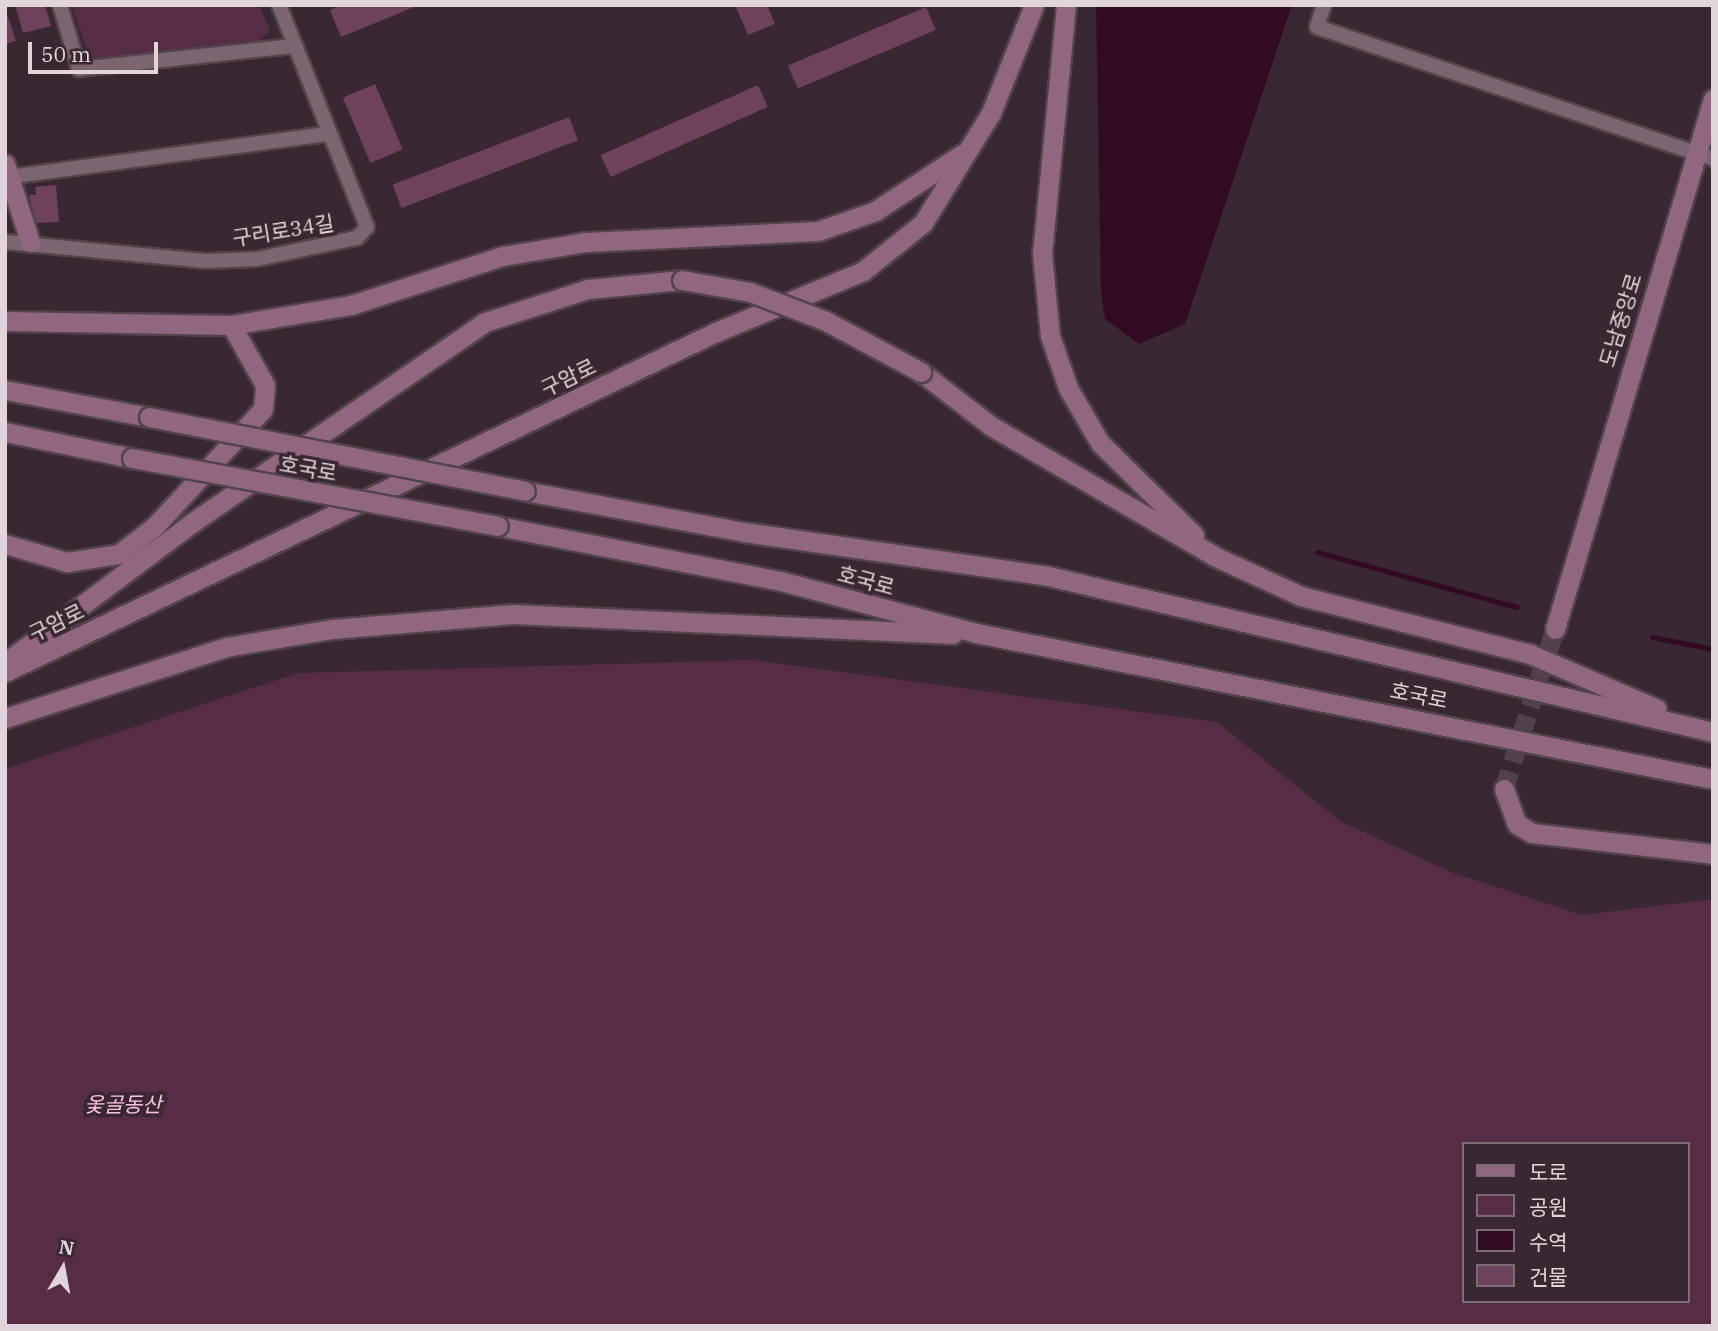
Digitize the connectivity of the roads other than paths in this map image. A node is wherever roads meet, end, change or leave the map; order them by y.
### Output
1 (60, 5) edge
2 (279, 5) edge
3 (1034, 5) edge
4 (1066, 5) edge
5 (1324, 5) edge
6 (296, 46) junction
7 (1713, 99) edge
8 (329, 134) junction
9 (968, 149) junction
10 (1703, 156) edge
11 (7, 170) edge
12 (5, 242) edge
13 (30, 242) junction
14 (5, 321) edge
15 (231, 325) junction
16 (5, 390) edge
17 (5, 432) edge
18 (5, 544) edge
19 (1214, 556) junction
20 (1555, 629) tunnel mouth
21 (976, 633) junction
22 (5, 663) edge
23 (5, 672) edge
24 (5, 718) edge
25 (1711, 732) edge
26 (1713, 779) edge
27 (1504, 789) tunnel mouth
28 (1713, 854) edge

1 - 6 street
2 - 6 street, 구리로34길
3 - 9 main road, 구암로
4 - 19 main road
5 - 10 street
6 - 8 street, 구리로34길
7 - 10 main road, 도남중앙로
8 - 11 street
8 - 13 street, 구리로34길
9 - 15 main road
9 - 23 main road, 구암로
10 - 20 main road, 도남중앙로
11 - 13 main road
12 - 13 street, 구리로34길
14 - 15 main road
15 - 18 main road
16 - 25 main road, 호국로, bridge
17 - 21 main road, 호국로, bridge
19 - 22 main road, bridge
19 - 25 main road
21 - 24 main road
21 - 26 main road, 호국로
27 - 28 main road

